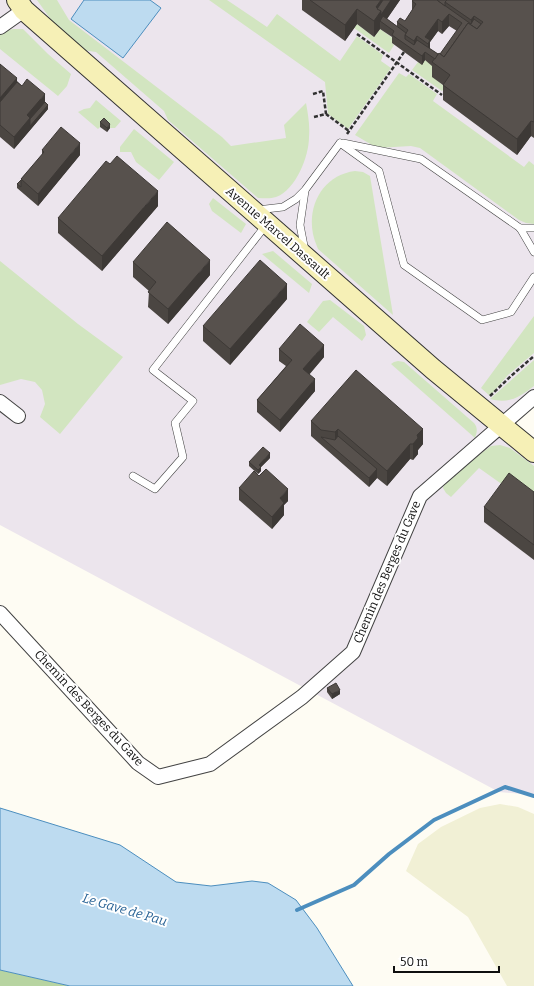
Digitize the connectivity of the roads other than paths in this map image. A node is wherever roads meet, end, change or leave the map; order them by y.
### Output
1 (21, 5) edge
2 (0, 27) edge
3 (340, 143) junction
4 (305, 190) junction
5 (260, 217) junction
6 (520, 228) junction
7 (534, 228) edge
8 (534, 252) edge
9 (306, 257) junction
10 (534, 277) edge
11 (534, 397) edge
12 (0, 402) edge
13 (18, 416) dead end
14 (502, 426) junction
15 (534, 452) edge
16 (133, 476) dead end
17 (0, 613) edge

1 - 2 street
1 - 5 street, Avenue Marcel Dassault
3 - 4 lane
3 - 6 lane
3 - 10 lane
4 - 5 lane
4 - 9 lane
5 - 9 street, Avenue Marcel Dassault
5 - 16 lane
6 - 7 lane
6 - 8 lane
9 - 14 street, Avenue Marcel Dassault
11 - 14 street
12 - 13 street
14 - 15 street, Avenue Marcel Dassault
14 - 17 street, Chemin des Berges du Gave

